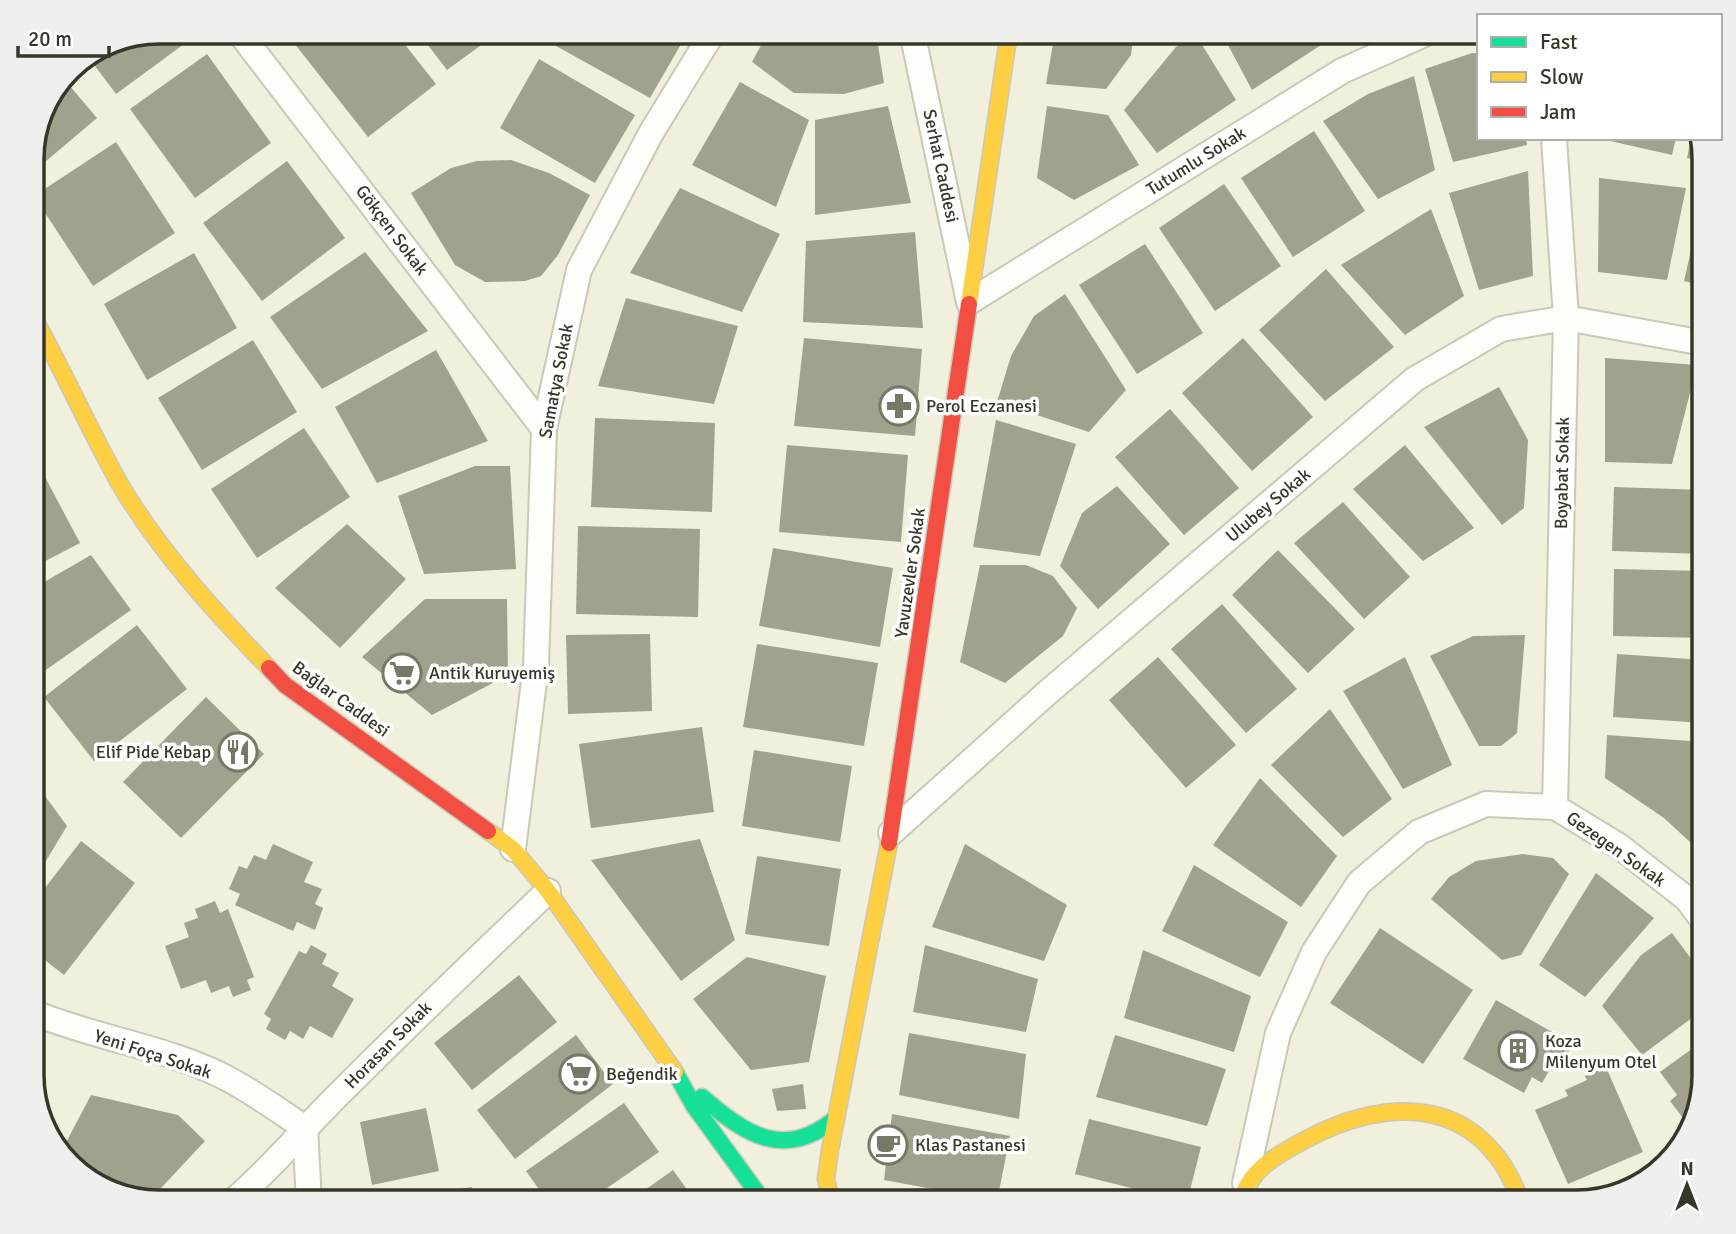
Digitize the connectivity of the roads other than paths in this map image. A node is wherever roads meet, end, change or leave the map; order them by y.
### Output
1 (253, 44) edge
2 (706, 44) edge
3 (915, 44) edge
4 (1007, 44) edge
5 (1402, 44) edge
6 (1554, 140) edge
7 (969, 302) junction
8 (1566, 318) junction
9 (44, 336) edge
10 (1692, 341) edge
11 (544, 429) junction
12 (1555, 807) junction
13 (891, 833) junction
14 (513, 849) junction
15 (548, 891) junction
16 (1692, 906) edge
17 (44, 1017) edge
18 (676, 1074) junction
19 (836, 1118) junction
20 (305, 1128) junction
21 (246, 1190) edge
22 (308, 1190) edge
23 (755, 1190) edge
24 (829, 1190) edge
25 (1243, 1190) edge
26 (1245, 1190) edge
27 (1518, 1190) edge

1 - 11 street, Gökçen Sokak
2 - 11 street, Samatya Sokak
3 - 7 street, Serhat Caddesi
4 - 7 main road, Yavuzevler Sokak
5 - 7 street, Tutumlu Sokak
6 - 8 street, Boyabat Sokak
7 - 13 main road, Yavuzevler Sokak
8 - 10 street, Ulubey Sokak
8 - 12 street, Boyabat Sokak
8 - 13 street, Ulubey Sokak
9 - 14 main road, Bağlar Caddesi
11 - 14 street, Samatya Sokak
12 - 16 street, Gezegen Sokak
12 - 25 street, Gezegen Sokak
13 - 19 main road, Yavuzevler Sokak
14 - 15 main road, Bağlar Caddesi
15 - 18 main road, Bağlar Caddesi
15 - 20 street, Horasan Sokak
17 - 20 street, Yeni Foça Sokak
18 - 19 main road, Bağlar Caddesi
18 - 23 main road, Bağlar Caddesi
19 - 24 main road
20 - 21 street, Horasan Sokak
20 - 22 street
26 - 27 main road

